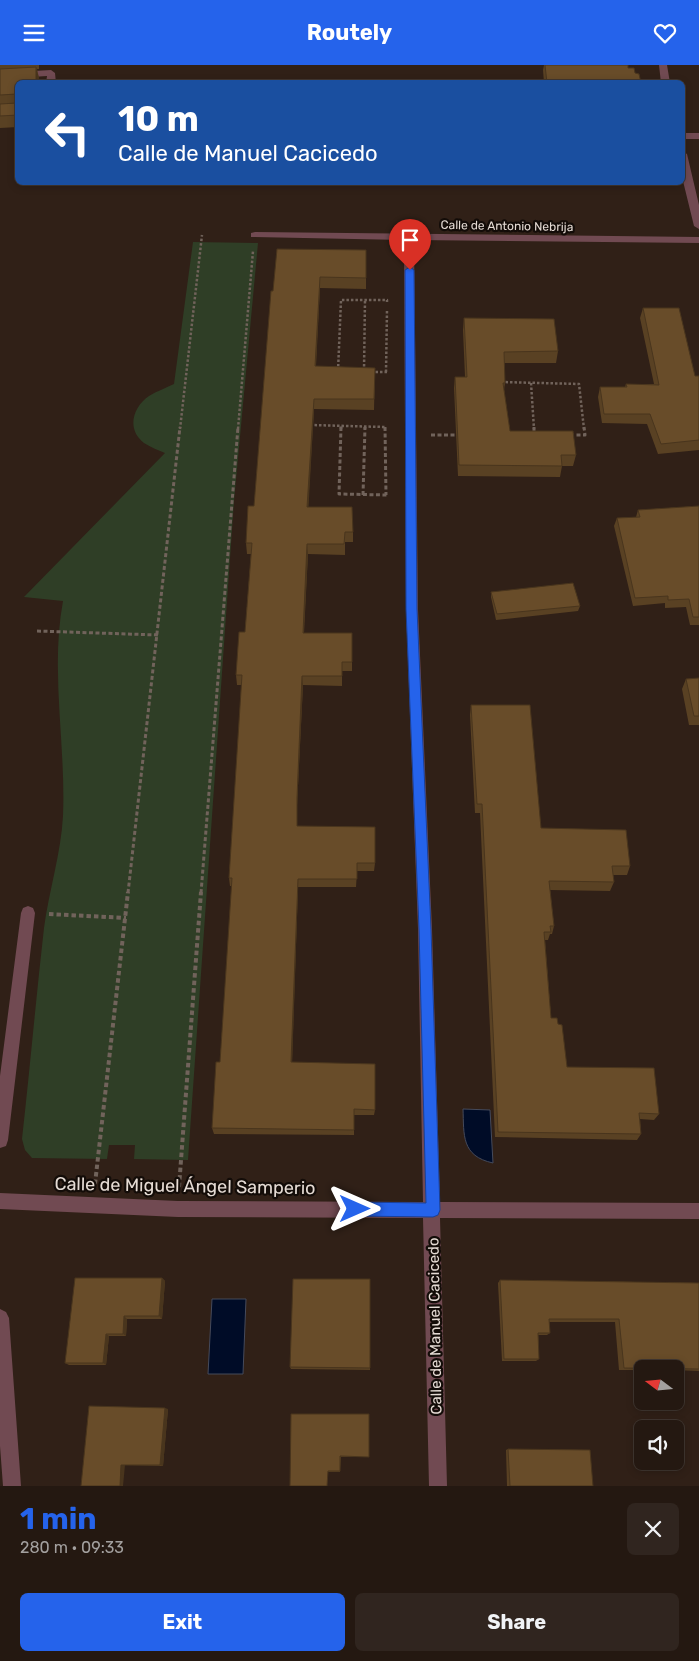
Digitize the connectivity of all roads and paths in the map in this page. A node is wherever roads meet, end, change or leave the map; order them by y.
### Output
1 (663, 65) edge
2 (0, 76) edge
3 (51, 80) edge
4 (666, 80) edge
5 (685, 136) edge
6 (699, 136) edge
7 (685, 167) edge
8 (699, 226) edge
9 (202, 235) dead end
10 (255, 235) joint
11 (409, 237) junction
12 (699, 240) edge
13 (365, 300) junction
14 (329, 371) edge
15 (338, 371) junction
16 (347, 371) edge
17 (356, 372) edge
18 (364, 372) junction
19 (386, 372) junction
20 (410, 372) junction
21 (495, 382) edge
22 (531, 383) junction
23 (301, 425) edge
24 (341, 426) junction
25 (365, 426) junction
26 (411, 435) junction
27 (468, 435) edge
28 (542, 435) edge
29 (568, 435) edge
30 (363, 495) junction
31 (386, 495) junction
32 (411, 496) junction
33 (37, 631) dead end
34 (158, 635) junction
35 (28, 913) joint
36 (126, 918) junction
37 (0, 1140) edge
38 (0, 1201) edge
39 (92, 1206) junction
40 (178, 1209) junction
41 (433, 1210) junction
42 (699, 1211) edge
43 (0, 1318) edge
44 (12, 1486) edge
45 (438, 1486) edge

1 - 4 street
2 - 3 street
5 - 6 lane
7 - 8 street
9 - 34 path
10 - 11 street, Calle de Antonio Nebrija
10 - 40 path
11 - 12 street, Calle de Antonio Nebrija
11 - 20 street, Calle de Manuel Cacicedo
13 - 15 path
13 - 18 path
13 - 19 path
14 - 15 path
15 - 16 path
17 - 18 path
18 - 19 path
19 - 20 path
20 - 26 street, Calle de Manuel Cacicedo
21 - 22 path
22 - 28 path
22 - 29 path
23 - 24 path
24 - 25 path
24 - 30 path
25 - 30 path
25 - 31 path
26 - 27 path
26 - 32 street, Calle de Manuel Cacicedo
30 - 31 path
31 - 32 path
32 - 41 street, Calle de Manuel Cacicedo
33 - 34 path
34 - 36 path
35 - 36 path
35 - 37 street
36 - 39 path
38 - 39 street, Calle de Miguel Ángel Samperio
39 - 40 street, Calle de Miguel Ángel Samperio
40 - 41 street, Calle de Miguel Ángel Samperio
41 - 42 street, Calle de Miguel Ángel Samperio
41 - 45 street, Calle de Manuel Cacicedo
43 - 44 street

